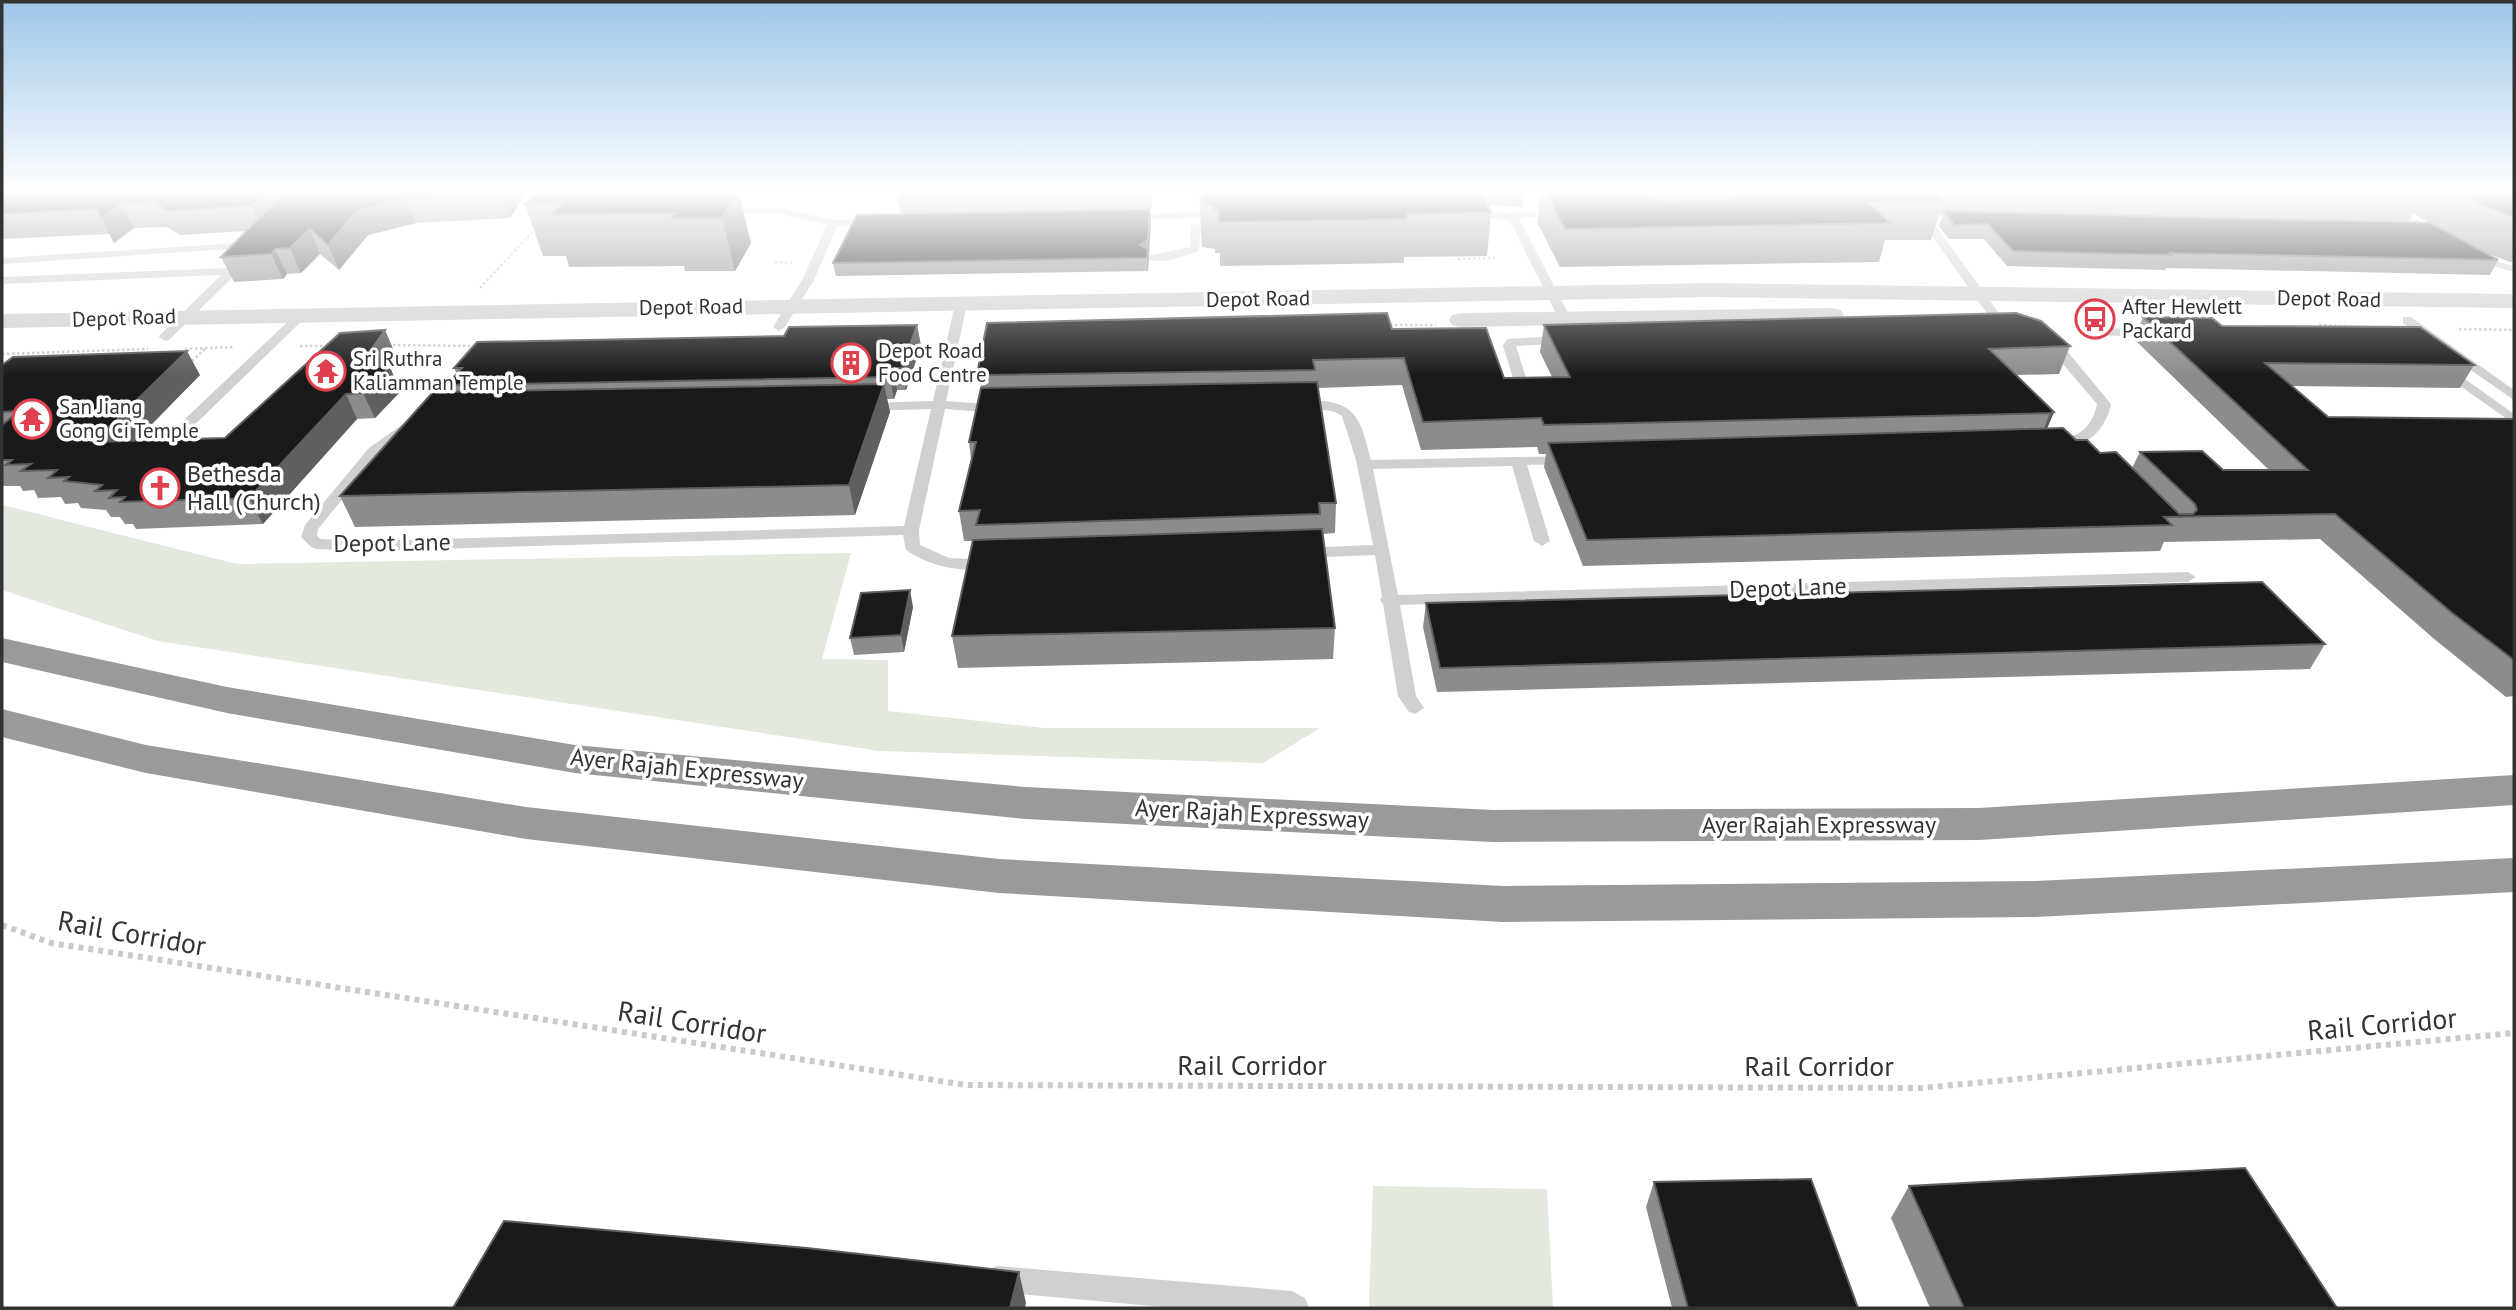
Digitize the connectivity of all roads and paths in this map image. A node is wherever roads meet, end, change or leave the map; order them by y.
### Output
1 (87, 254) edge
2 (249, 254) edge
3 (511, 254) edge
4 (819, 254) edge
5 (1178, 254) edge
6 (1532, 254) edge
7 (1955, 254) edge
8 (2468, 254) edge
9 (1149, 257) edge
10 (1495, 258) dead end
11 (1458, 259) edge
12 (2, 261) edge
13 (775, 262) dead end
14 (792, 262) dead end
15 (2514, 269) edge
16 (233, 271) junction
17 (2, 281) edge
18 (1710, 290) junction
19 (1552, 293) junction
20 (1981, 294) junction
21 (2514, 301) edge
22 (459, 311) junction
23 (303, 314) junction
24 (959, 314) junction
25 (189, 316) junction
26 (785, 316) junction
27 (1726, 316) junction
28 (1995, 316) junction
29 (1396, 320) dead end
30 (1438, 320) dead end
31 (2407, 320) junction
32 (2, 321) edge
33 (2514, 321) edge
34 (1569, 329) junction
35 (2091, 332) dead end
36 (2179, 333) edge
37 (2, 340) edge
38 (2038, 340) edge
39 (275, 341) junction
40 (166, 345) junction
41 (383, 345) edge
42 (490, 345) edge
43 (332, 346) edge
44 (205, 348) junction
45 (2, 354) edge
46 (2432, 359) edge
47 (186, 367) edge
48 (1520, 381) edge
49 (2514, 397) edge
50 (939, 405) junction
51 (1285, 405) edge
52 (845, 407) edge
53 (1013, 409) edge
54 (432, 414) edge
55 (2514, 419) edge
56 (174, 437) edge
57 (2050, 446) edge
58 (1583, 459) edge
59 (1518, 461) junction
60 (1364, 465) junction
61 (911, 530) junction
62 (1542, 541) dead end
63 (1379, 550) junction
64 (1283, 553) edge
65 (1009, 562) edge
66 (2188, 577) dead end
67 (1388, 600) junction
68 (2, 650) edge
69 (1415, 708) dead end
70 (2, 723) edge
71 (2514, 790) edge
72 (2514, 875) edge
73 (2, 925) edge
74 (2514, 1033) edge
75 (967, 1276) edge
76 (1295, 1308) edge

1 - 12 lane
2 - 16 lane
3 - 22 path
4 - 26 lane
5 - 9 lane
6 - 19 lane
7 - 20 lane
8 - 15 lane
10 - 11 path
13 - 14 path
16 - 17 lane
16 - 25 lane
18 - 19 street, Depot Road
18 - 20 street, Depot Road
18 - 27 street
19 - 24 street, Depot Road
19 - 34 lane
20 - 21 street, Depot Road
20 - 28 lane
22 - 23 street, Depot Road
22 - 26 street, Depot Road
23 - 25 street, Depot Road
23 - 39 lane
24 - 26 street, Depot Road
24 - 29 street, Depot Road
24 - 50 lane
25 - 32 street, Depot Road
25 - 40 lane
26 - 39 street, Depot Road
27 - 28 street, Depot Road
27 - 34 street, Depot Road
28 - 31 street, Depot Road
30 - 34 street, Depot Road
31 - 33 street, Depot Road
31 - 49 lane
34 - 48 lane
35 - 36 lane
37 - 40 street, Depot Road
38 - 57 lane
39 - 40 street, Depot Road
39 - 43 path
39 - 44 path
39 - 56 lane
40 - 44 path
40 - 45 path
41 - 42 path
44 - 47 path
46 - 55 lane
50 - 52 lane
50 - 53 lane
50 - 61 lane
51 - 60 lane
54 - 61 lane, Depot Lane
58 - 59 lane
59 - 60 lane
59 - 62 lane
60 - 63 lane
61 - 65 lane
63 - 64 lane
63 - 67 lane
66 - 67 lane, Depot Lane
67 - 69 lane
68 - 71 highway, Ayer Rajah Expressway
70 - 72 highway
73 - 74 path, Rail Corridor
75 - 76 lane

